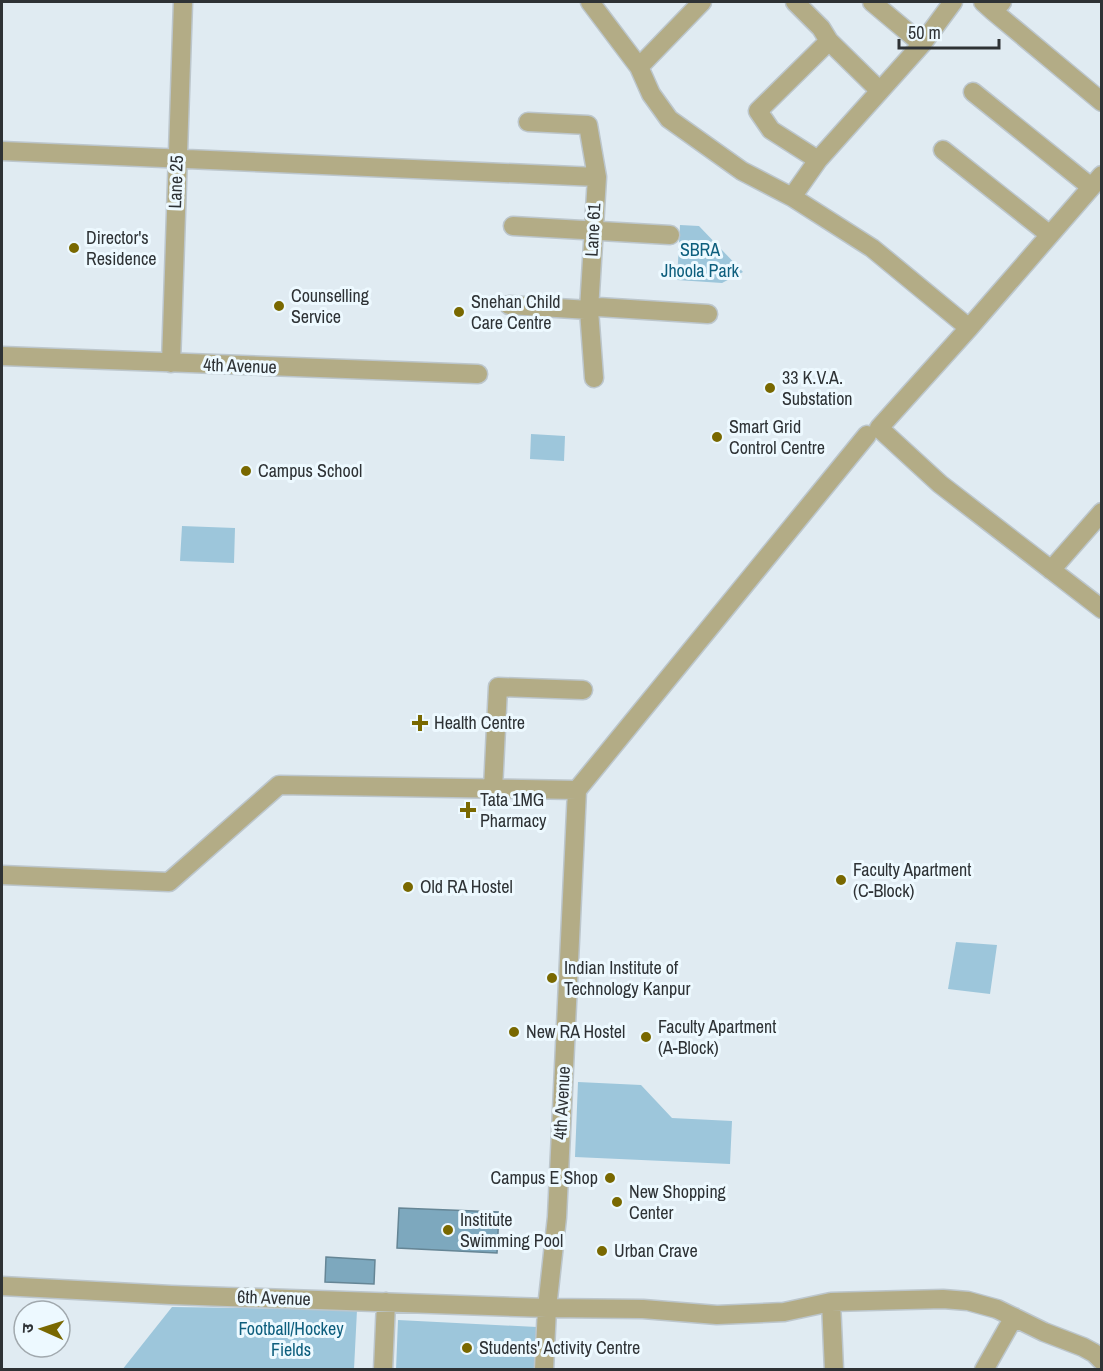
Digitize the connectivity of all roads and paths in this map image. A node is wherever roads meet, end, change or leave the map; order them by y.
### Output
1 (183, 2) edge
2 (590, 2) edge
3 (702, 2) edge
4 (795, 2) edge
5 (872, 2) edge
6 (953, 2) edge
7 (993, 5) edge
8 (829, 41) junction
9 (922, 44) junction
10 (639, 67) junction
11 (880, 92) junction
12 (973, 92) dead end
13 (1101, 102) edge
14 (528, 122) dead end
15 (943, 150) dead end
16 (2, 151) edge
17 (177, 158) junction
18 (818, 160) junction
19 (597, 177) junction
20 (1096, 181) edge
21 (792, 196) junction
22 (513, 226) dead end
23 (593, 230) junction
24 (670, 235) dead end
25 (1050, 236) junction
26 (509, 305) dead end
27 (589, 310) junction
28 (708, 314) dead end
29 (969, 328) junction
30 (2, 356) edge
31 (171, 363) junction
32 (478, 374) dead end
33 (594, 378) dead end
34 (867, 435) dead end
35 (1101, 512) edge
36 (1051, 570) junction
37 (1101, 609) edge
38 (583, 690) dead end
39 (493, 789) junction
40 (577, 790) junction
41 (2, 875) edge
42 (2, 1286) edge
43 (386, 1302) junction
44 (831, 1302) junction
45 (547, 1308) junction
46 (1014, 1317) junction
47 (1099, 1353) edge
48 (383, 1370) edge
49 (544, 1370) edge
50 (834, 1370) edge
51 (984, 1370) edge

1 - 17 street, Lane 25
2 - 10 street
3 - 10 street
4 - 8 street
5 - 9 street
6 - 9 street
7 - 13 street
8 - 11 street
8 - 18 street
9 - 11 street
10 - 21 street
11 - 18 street
12 - 20 street
14 - 19 street
15 - 25 street
16 - 17 street, Lane 61
17 - 19 street, Lane 61
17 - 31 street, Lane 25
18 - 21 street
19 - 23 street, Lane 61
20 - 25 street
21 - 29 street
22 - 23 street
23 - 24 street
23 - 27 street, Lane 61
25 - 29 street
26 - 27 street
27 - 28 street
27 - 33 street, Lane 61
29 - 36 street
30 - 31 street, 4th Avenue
31 - 32 street, 4th Avenue
34 - 40 street
35 - 36 street
36 - 37 street
38 - 39 street
39 - 40 street
39 - 41 street
40 - 45 street, 4th Avenue
42 - 43 street, 6th Avenue
43 - 45 street, 6th Avenue
43 - 48 street
44 - 45 street, 6th Avenue
44 - 46 street, 6th Avenue
44 - 50 street
45 - 49 street, 4th Avenue
46 - 47 street, 6th Avenue
46 - 51 street

